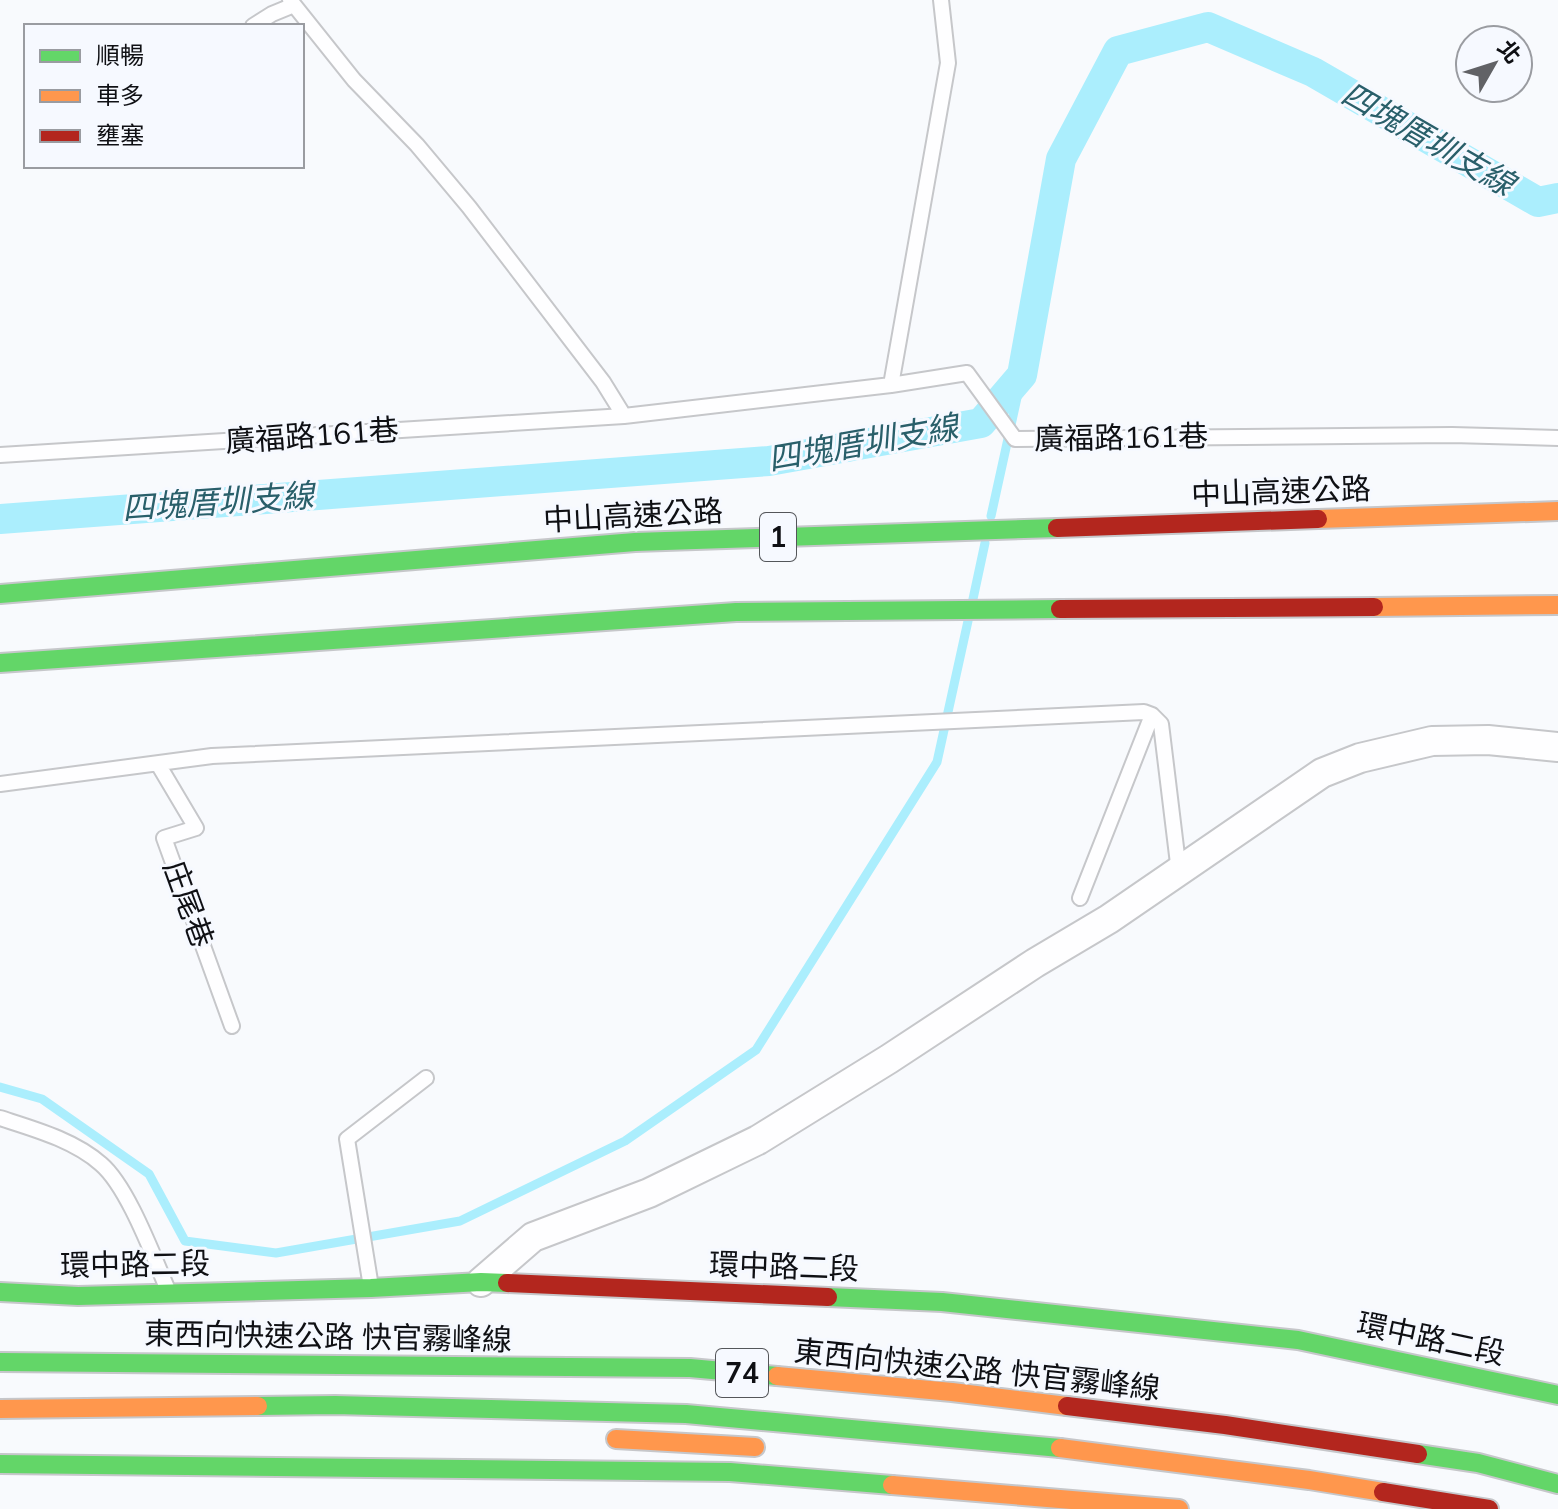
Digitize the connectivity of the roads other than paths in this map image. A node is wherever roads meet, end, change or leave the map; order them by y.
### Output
1 (941, 0) edge
2 (292, 3) edge
3 (256, 24) edge
4 (891, 385) junction
5 (624, 416) junction
6 (1558, 438) edge
7 (0, 455) edge
8 (1558, 511) edge
9 (0, 594) edge
10 (1558, 605) edge
11 (0, 663) edge
12 (1152, 715) junction
13 (1558, 747) edge
14 (158, 764) junction
15 (0, 784) edge
16 (1179, 873) junction
17 (1080, 898) dead end
18 (232, 1026) dead end
19 (426, 1078) dead end
20 (0, 1118) edge
21 (481, 1282) junction
22 (371, 1288) junction
23 (0, 1292) edge
24 (169, 1293) junction
25 (0, 1362) edge
26 (1558, 1395) edge
27 (0, 1409) edge
28 (604, 1438) dead end
29 (778, 1448) dead end
30 (1478, 1463) junction
31 (0, 1464) edge
32 (1558, 1468) edge
33 (1558, 1484) edge
34 (1179, 1509) edge
35 (1489, 1509) edge

1 - 4 lane
2 - 3 lane
2 - 5 lane
4 - 5 lane, 廣福路161巷
4 - 6 lane, 廣福路161巷
5 - 7 lane, 廣福路161巷
8 - 9 main road, 中山高速公路 / 1
10 - 11 main road
12 - 14 lane
12 - 16 lane
12 - 17 lane
13 - 16 street
14 - 15 lane
14 - 18 lane, 庄尾巷
16 - 21 street
19 - 22 lane
20 - 24 lane
21 - 22 main road, 環中路二段
21 - 26 main road, 環中路二段
22 - 24 main road, 環中路二段
23 - 24 main road, 環中路二段
25 - 30 main road, 東西向快速公路 快官霧峰線 / 74
27 - 35 main road
28 - 29 main road
30 - 32 main road
30 - 33 main road, 東西向快速公路 快官霧峰線 / 74
31 - 34 main road

